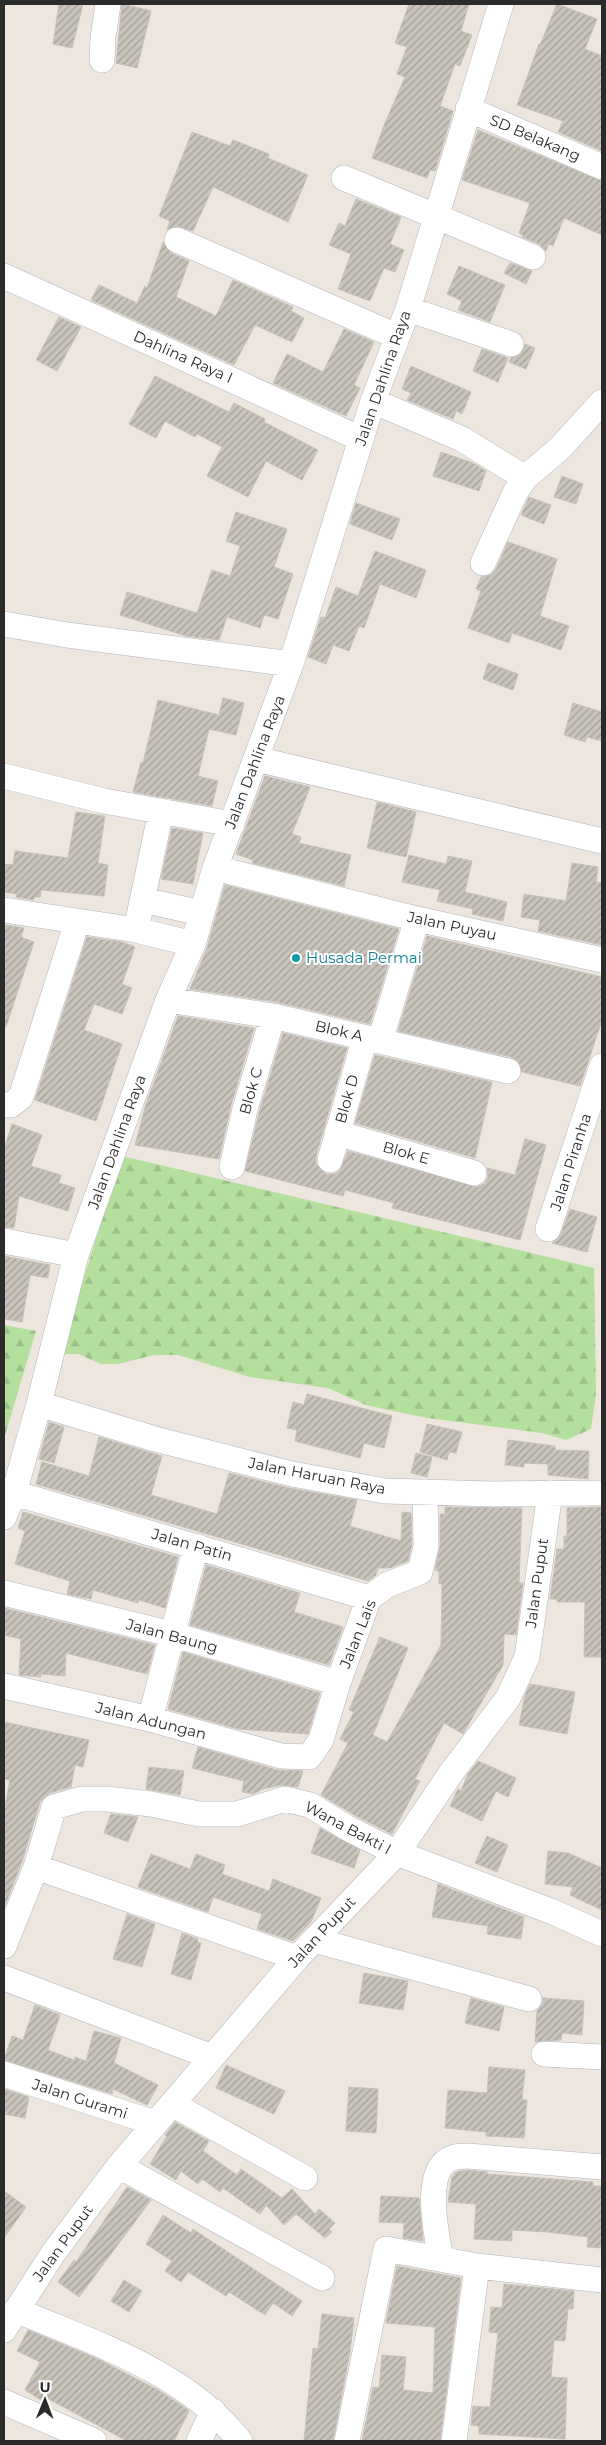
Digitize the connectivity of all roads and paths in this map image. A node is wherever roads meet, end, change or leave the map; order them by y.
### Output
1 (108, 4) edge
2 (501, 4) edge
3 (102, 60) dead end
4 (468, 109) junction
5 (602, 167) edge
6 (344, 178) dead end
7 (436, 218) junction
8 (177, 240) dead end
9 (533, 257) dead end
10 (4, 276) edge
11 (408, 308) junction
12 (396, 336) junction
13 (511, 344) dead end
14 (373, 401) junction
15 (602, 402) edge
16 (361, 439) junction
17 (525, 478) junction
18 (483, 563) dead end
19 (4, 624) edge
20 (291, 664) junction
21 (256, 759) junction
22 (4, 776) edge
23 (160, 811) junction
24 (232, 824) junction
25 (602, 841) edge
26 (215, 868) junction
27 (143, 900) junction
28 (4, 910) edge
29 (201, 913) junction
30 (416, 919) junction
31 (77, 922) junction
32 (136, 930) junction
33 (192, 944) junction
34 (602, 960) edge
35 (168, 1000) junction
36 (273, 1016) junction
37 (372, 1039) junction
38 (602, 1066) edge
39 (508, 1071) dead end
40 (4, 1105) edge
41 (337, 1133) junction
42 (330, 1160) dead end
43 (232, 1167) dead end
44 (474, 1173) dead end
45 (548, 1229) dead end
46 (4, 1241) edge
47 (76, 1255) junction
48 (39, 1404) junction
49 (425, 1492) junction
50 (14, 1493) junction
51 (550, 1493) junction
52 (602, 1493) edge
53 (4, 1517) edge
54 (196, 1546) junction
55 (4, 1593) edge
56 (369, 1598) junction
57 (171, 1634) junction
58 (338, 1684) junction
59 (4, 1686) edge
60 (150, 1719) junction
61 (297, 1758) joint
62 (397, 1853) junction
63 (36, 1867) junction
64 (602, 1934) edge
65 (314, 1940) junction
66 (4, 1946) edge
67 (297, 1958) junction
68 (4, 1978) edge
69 (529, 1999) dead end
70 (544, 2054) dead end
71 (212, 2057) junction
72 (602, 2057) edge
73 (4, 2074) edge
74 (172, 2104) junction
75 (155, 2123) junction
76 (119, 2166) junction
77 (602, 2167) edge
78 (305, 2178) dead end
79 (441, 2258) junction
80 (477, 2266) junction
81 (322, 2278) dead end
82 (602, 2280) edge
83 (10, 2320) edge
84 (4, 2402) edge
85 (213, 2411) junction
86 (94, 2441) edge
87 (199, 2441) edge
88 (240, 2441) edge
89 (347, 2441) edge
90 (454, 2441) edge

1 - 3 street
2 - 4 street, Jalan Dahlina Raya
4 - 5 street, SD Belakang
4 - 7 street, Jalan Dahlina Raya
6 - 7 street
7 - 9 street
7 - 11 street, Jalan Dahlina Raya
8 - 12 street
10 - 16 street, Dahlina Raya I
11 - 12 street, Jalan Dahlina Raya
11 - 13 street
12 - 14 street, Jalan Dahlina Raya
14 - 16 street, Jalan Dahlina Raya
14 - 17 street
15 - 17 street
16 - 20 street, Jalan Dahlina Raya
17 - 18 street
19 - 20 street
20 - 21 street, Jalan Dahlina Raya
21 - 24 street, Jalan Dahlina Raya
21 - 25 street
22 - 23 street
23 - 24 street
23 - 27 street
24 - 26 street, Jalan Dahlina Raya
26 - 29 street, Jalan Dahlina Raya
26 - 30 street, Jalan Puyau
27 - 29 street
27 - 32 street
28 - 31 street
29 - 33 street, Jalan Dahlina Raya
30 - 34 street, Jalan Puyau
30 - 37 street, Blok D
31 - 32 street
31 - 40 street
32 - 33 street
33 - 35 street, Jalan Dahlina Raya
35 - 36 street, Blok A
35 - 47 street, Jalan Dahlina Raya
36 - 37 street, Blok A
36 - 43 street, Blok C
37 - 39 street, Blok A
37 - 41 street, Blok D
38 - 45 street, Jalan Piranha
41 - 42 street, Blok D
41 - 44 street, Blok E
46 - 47 street
47 - 48 street, Jalan Dahlina Raya
48 - 49 street, Jalan Haruan Raya
48 - 50 street, Jalan Dahlina Raya
49 - 51 street, Jalan Haruan Raya
49 - 56 street, Jalan Lais
50 - 53 street, Jalan Dahlina Raya
50 - 54 street, Jalan Patin
51 - 52 street, Jalan Haruan Raya
51 - 62 street, Jalan Puput
54 - 56 street, Jalan Patin
54 - 57 street
55 - 57 street, Jalan Baung
56 - 58 street, Jalan Lais
57 - 58 street, Jalan Baung
57 - 60 street
58 - 61 street, Jalan Lais
59 - 60 street, Jalan Adungan
60 - 61 street, Jalan Adungan
62 - 63 street, Wana Bakti I
62 - 64 street, Wana Bakti I
62 - 65 street, Jalan Puput
63 - 66 street
63 - 67 street
65 - 67 street, Jalan Puput
65 - 69 street
67 - 71 street, Jalan Puput
68 - 71 street
70 - 72 street
71 - 74 street, Jalan Puput
73 - 75 street, Jalan Gurami
74 - 75 street, Jalan Puput
74 - 78 street
75 - 76 street, Jalan Puput
76 - 81 street
76 - 83 street, Jalan Puput
77 - 79 street
79 - 80 street
79 - 89 street
80 - 82 street
80 - 90 street
83 - 85 street
84 - 86 street
85 - 87 street
85 - 88 street

